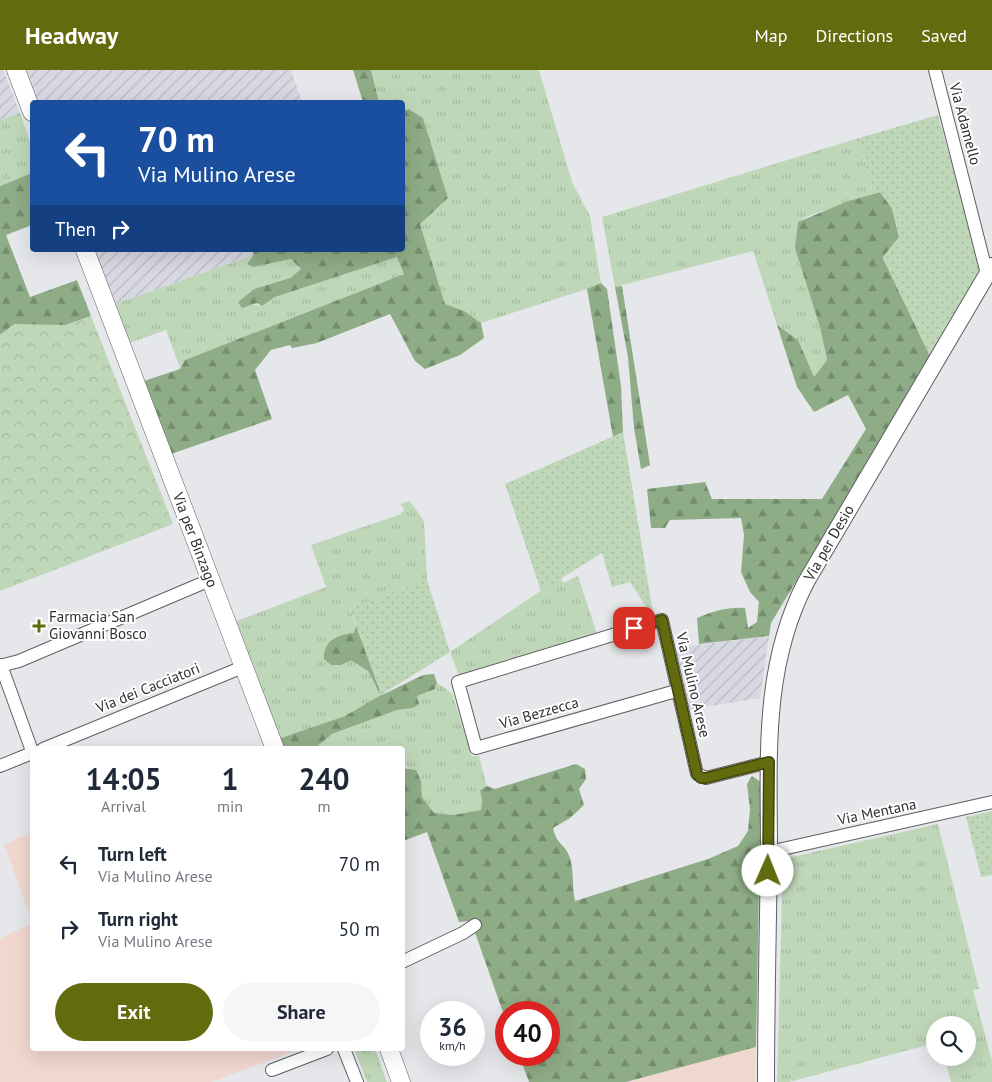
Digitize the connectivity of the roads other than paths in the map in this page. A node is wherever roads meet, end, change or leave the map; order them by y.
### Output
1 (16, 70) edge
2 (935, 70) edge
3 (30, 107) edge
4 (86, 252) edge
5 (990, 270) edge
6 (210, 580) junction
7 (1, 665) edge
8 (243, 667) junction
9 (458, 682) joint
10 (676, 690) junction
11 (67, 744) edge
12 (30, 746) edge
13 (274, 746) edge
14 (30, 753) edge
15 (769, 762) junction
16 (0, 766) edge
17 (992, 802) edge
18 (769, 852) junction
19 (475, 925) dead end
20 (405, 961) edge
21 (766, 1008) junction
22 (323, 1051) edge
23 (345, 1051) edge
24 (390, 1051) edge
25 (272, 1070) dead end
26 (357, 1082) edge
27 (401, 1082) edge
28 (758, 1082) edge
29 (766, 1082) edge

1 - 3 main road
2 - 5 street, Via Adamello
4 - 6 main road, Via per Binzago
5 - 15 street, Via per Desio
6 - 7 street
6 - 8 main road, Via per Binzago
7 - 12 street
8 - 11 street, Via dei Cacciatori
8 - 13 main road, Via per Binzago
9 - 10 street, Via Bezzecca
9 - 10 street, Via Mulino Arese
10 - 15 street, Via Mulino Arese
14 - 16 street
15 - 18 street, Via per Desio
17 - 18 street, Via Mentana
18 - 21 street, Via per Desio
19 - 20 street
21 - 28 street
21 - 29 street
22 - 25 street
23 - 26 street
24 - 27 main road

